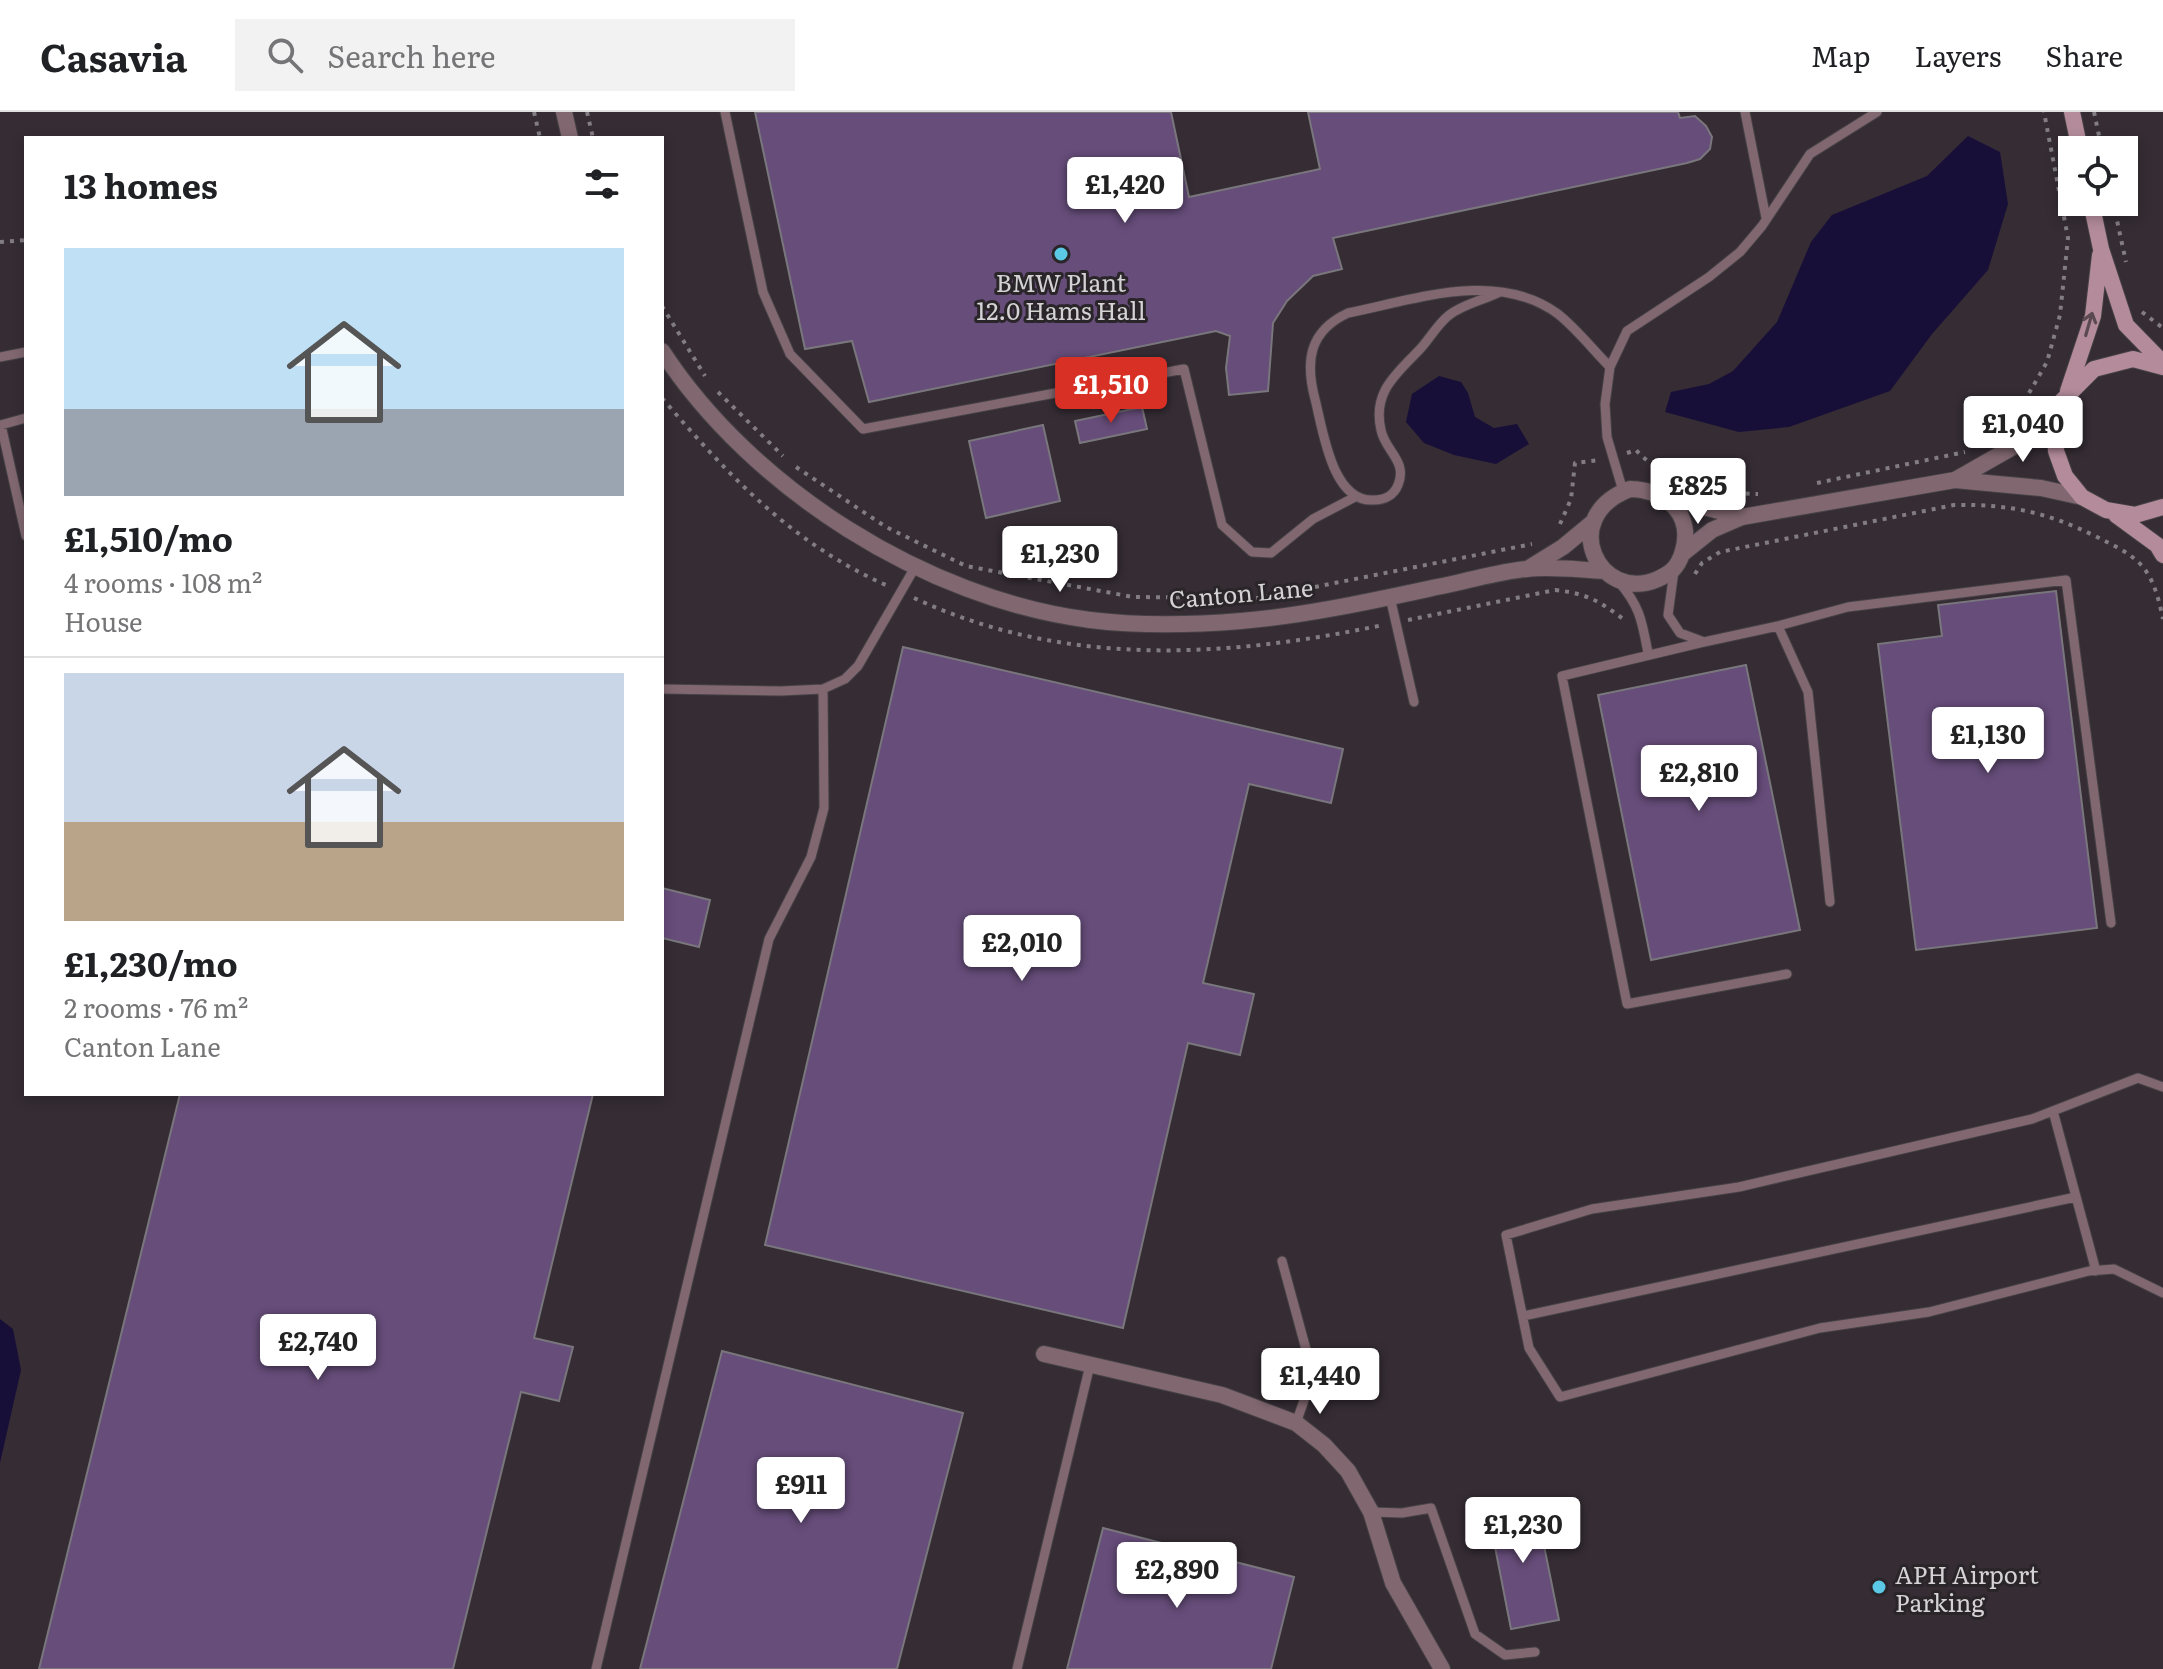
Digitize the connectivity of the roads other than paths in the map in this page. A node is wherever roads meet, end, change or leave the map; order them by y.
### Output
1 (564, 112) edge
2 (725, 112) edge
3 (1745, 112) edge
4 (1877, 112) edge
5 (2072, 112) edge
6 (570, 136) edge
7 (2077, 136) edge
8 (2094, 216) edge
9 (1766, 218) junction
10 (2101, 249) junction
11 (1498, 293) junction
12 (24, 352) edge
13 (664, 354) edge
14 (0, 357) edge
15 (2163, 365) edge
16 (1610, 367) junction
17 (2063, 400) junction
18 (24, 419) edge
19 (1955, 480) junction
20 (1623, 491) junction
21 (1355, 497) junction
22 (1664, 497) junction
23 (2082, 497) junction
24 (2163, 507) edge
25 (2106, 510) junction
26 (1742, 517) junction
27 (1592, 523) junction
28 (24, 527) edge
29 (1682, 554) junction
30 (2163, 555) edge
31 (1528, 568) junction
32 (914, 569) junction
33 (1674, 571) junction
34 (1610, 575) junction
35 (1390, 597) junction
36 (1778, 626) junction
37 (1704, 642) junction
38 (1648, 653) junction
39 (664, 689) edge
40 (823, 689) junction
41 (1414, 702) dead end
42 (1830, 902) dead end
43 (2111, 923) dead end
44 (1787, 974) dead end
45 (2163, 1087) edge
46 (2053, 1111) junction
47 (2076, 1197) junction
48 (1282, 1261) dead end
49 (2096, 1271) junction
50 (2163, 1293) edge
51 (1523, 1316) junction
52 (1044, 1354) dead end
53 (1090, 1365) junction
54 (1296, 1423) junction
55 (1371, 1512) junction
56 (1535, 1652) dead end
57 (596, 1669) edge
58 (1017, 1669) edge
59 (1442, 1669) edge

1 - 6 street
2 - 21 lane
3 - 9 lane
4 - 9 lane
5 - 7 street
8 - 10 street
9 - 16 lane
10 - 15 street
17 -> 10 street
11 - 16 lane
11 - 21 lane
11 - 21 lane
12 - 14 lane
13 - 32 street, Canton Lane
15 - 17 street
16 - 20 lane
17 - 19 street
17 - 23 street
18 - 28 lane
19 - 23 street
19 - 26 street
20 - 22 street
20 - 27 street
22 - 26 street
22 - 29 street
23 - 25 street
24 - 25 street
25 - 30 street
26 - 29 street
27 - 31 street, Canton Lane
27 - 34 street
29 - 33 street
31 - 34 street, Canton Lane
31 - 35 street, Canton Lane
32 - 35 street, Canton Lane
32 - 40 lane
33 - 34 street
33 - 37 lane
34 - 38 lane
35 - 41 lane
36 - 37 lane
36 - 42 lane
36 - 43 lane
37 - 38 lane
38 - 44 lane
39 - 40 lane
40 - 57 lane
45 - 46 lane
46 - 47 lane
46 - 51 lane
47 - 49 lane
47 - 51 lane
48 - 54 lane
49 - 50 lane
49 - 51 lane
52 - 53 street
53 - 54 street
53 - 58 lane
54 - 55 street
55 - 56 lane
55 - 59 street

